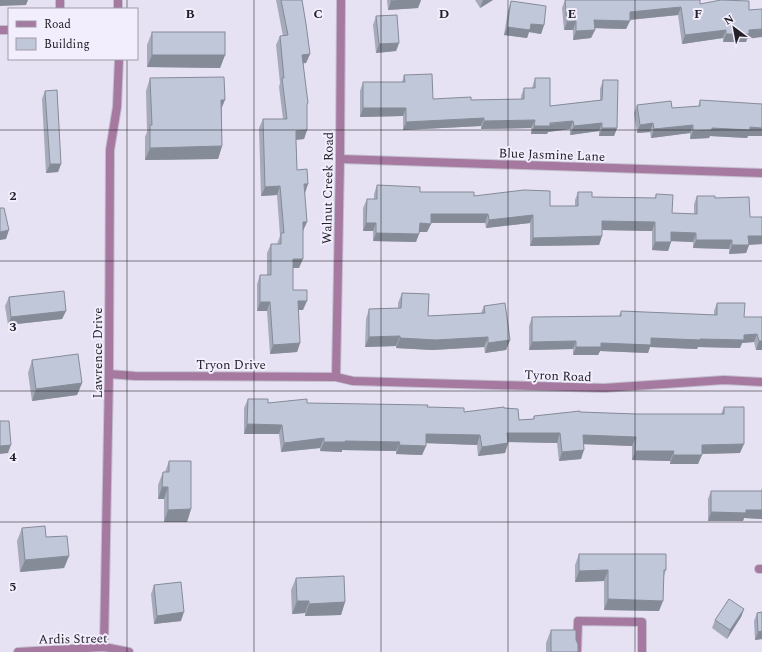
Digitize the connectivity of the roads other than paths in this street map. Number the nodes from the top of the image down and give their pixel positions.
1 (341, 0) edge
2 (119, 60) edge
3 (340, 158) junction
4 (762, 174) edge
5 (109, 374) junction
6 (336, 377) junction
7 (354, 380) joint
8 (762, 382) edge
9 (104, 647) junction
10 (18, 652) edge
11 (129, 652) edge
12 (577, 652) edge
13 (642, 652) edge

1 - 3 street, Walnut Creek Road
2 - 5 street, Lawrence Drive
3 - 4 street, Blue Jasmine Lane
3 - 6 street, Walnut Creek Road
5 - 6 street, Tryon Drive
5 - 9 street, Lawrence Drive
6 - 7 street, Tryon Drive
7 - 8 street, Tyron Road
9 - 10 street, Ardis Street
9 - 11 street, Ardis Street
12 - 13 street

